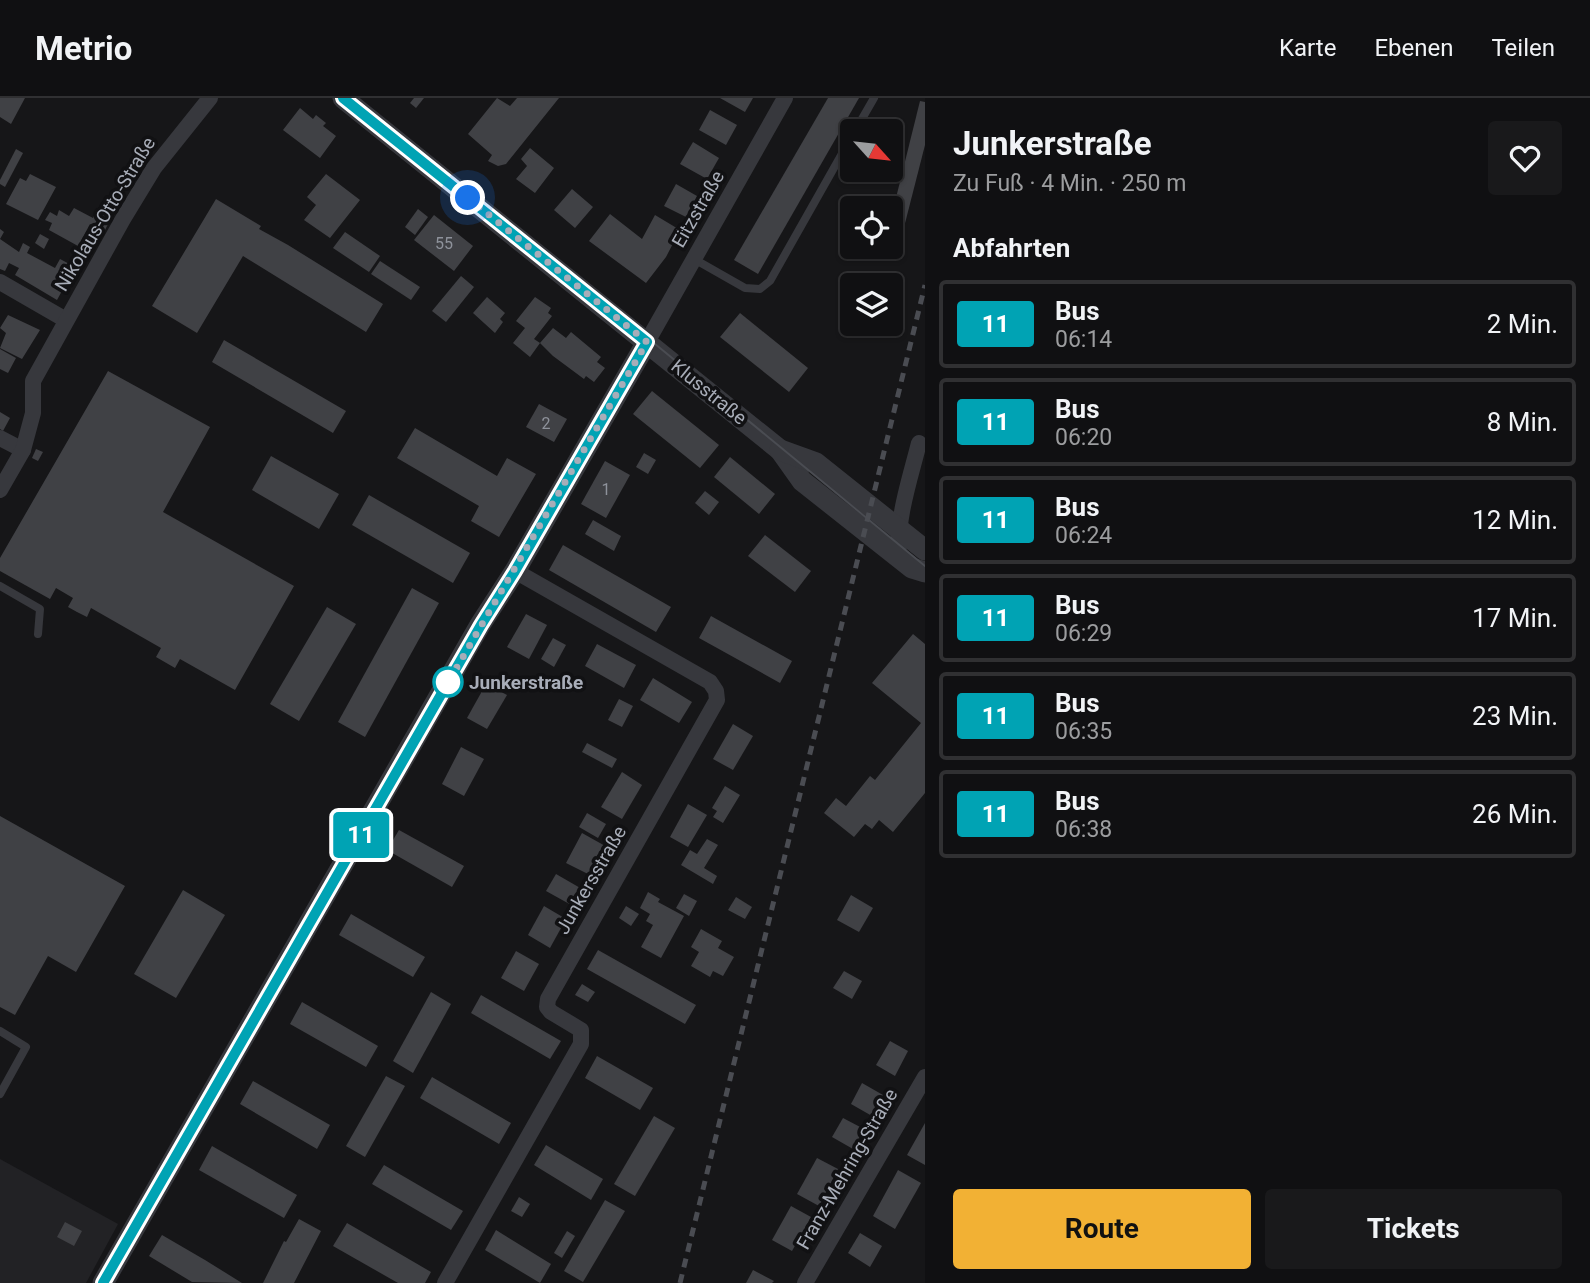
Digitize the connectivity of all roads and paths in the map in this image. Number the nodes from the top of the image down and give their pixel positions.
1 (210, 98) edge
2 (343, 98) edge
3 (785, 98) edge
4 (874, 98) edge
5 (862, 119) edge
6 (840, 157) edge
7 (694, 259) junction
8 (0, 282) edge
9 (66, 320) junction
10 (647, 342) junction
11 (0, 438) edge
12 (919, 443) dead end
13 (23, 450) junction
14 (780, 450) junction
15 (0, 490) edge
16 (900, 529) junction
17 (925, 550) edge
18 (899, 557) junction
19 (515, 571) junction
20 (925, 572) edge
21 (0, 586) edge
22 (38, 634) dead end
23 (0, 1031) edge
24 (925, 1077) edge
25 (0, 1094) edge
26 (103, 1283) edge
27 (445, 1283) edge
28 (805, 1283) edge

1 - 9 street, Nikolaus-Otto-Straße
2 - 10 street, Klusstraße
3 - 7 street, Eitzstraße
4 - 5 lane
6 - 7 lane
7 - 10 street, Eitzstraße
8 - 9 street, Nikolaus-Otto-Straße
9 - 13 street, Nikolaus-Otto-Straße
10 - 14 street, Klusstraße
10 - 19 street
11 - 13 street
12 - 16 street
13 - 15 street, Nikolaus-Otto-Straße
14 - 16 street, Klusstraße
14 - 18 street, Klusstraße
16 - 17 street, Klusstraße
16 - 18 street
18 - 20 street, Klusstraße
19 - 26 street
19 - 27 street, Junkersstraße
21 - 22 lane
23 - 25 lane
24 - 28 street, Franz-Mehring-Straße

